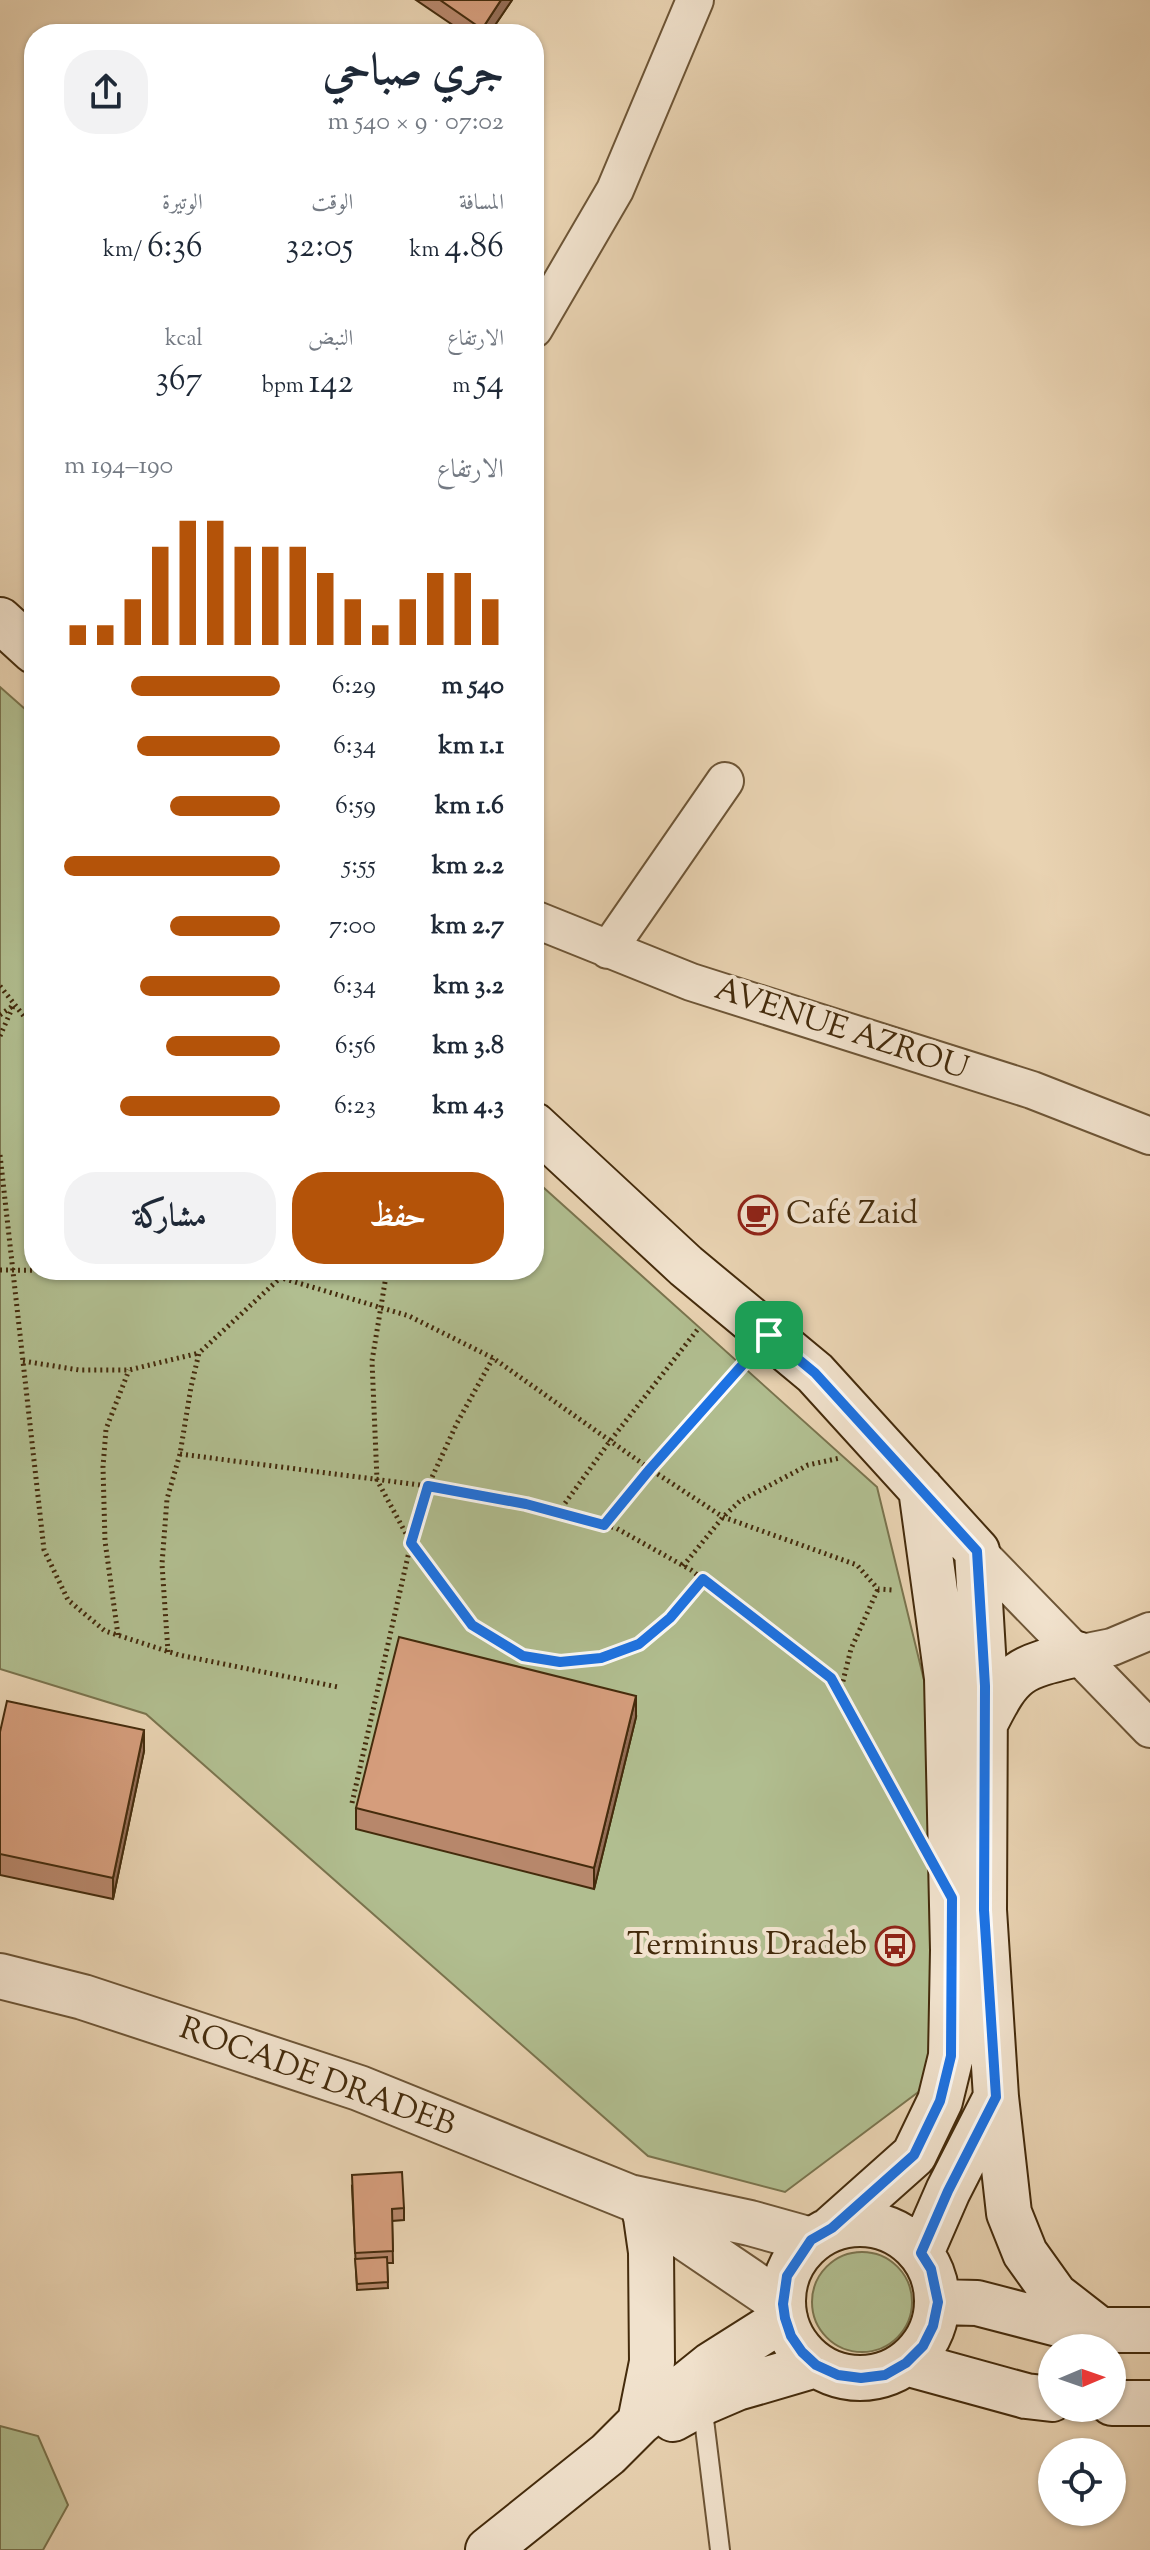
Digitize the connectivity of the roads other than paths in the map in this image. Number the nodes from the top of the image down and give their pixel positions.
1 (695, 0) edge
2 (544, 312) edge
3 (0, 620) edge
4 (24, 642) edge
5 (725, 781) dead end
6 (544, 923) edge
7 (608, 950) junction
8 (544, 1134) edge
9 (1150, 1136) edge
10 (921, 1489) junction
11 (977, 1551) junction
12 (1150, 1631) edge
13 (1077, 1654) junction
14 (985, 1724) junction
15 (1150, 1729) edge
16 (0, 1976) edge
17 (996, 2097) junction
18 (637, 2204) junction
19 (822, 2234) junction
20 (921, 2253) junction
21 (938, 2302) junction
22 (784, 2311) junction
23 (1100, 2330) junction
24 (1150, 2330) edge
25 (906, 2363) junction
26 (816, 2365) junction
27 (1038, 2397) edge
28 (702, 2403) junction
29 (1126, 2403) edge
30 (1150, 2403) edge
31 (640, 2422) junction
32 (608, 2454) junction
33 (488, 2550) edge
34 (720, 2550) edge

1 - 2 street
3 - 4 main road
5 - 7 street
6 - 7 street, AVENUE AZROU
7 - 9 street, AVENUE AZROU
8 - 10 main road
10 - 11 main road
10 - 19 main road
11 - 13 street
11 - 14 main road
12 - 13 street
13 - 14 main road
13 - 15 street
14 - 17 main road
16 - 18 main road, ROCADE DRADEB
17 - 20 main road
17 - 23 main road
18 - 19 main road, ROCADE DRADEB
18 - 22 main road, ROCADE DRADEB
18 - 31 main road
19 - 20 main road
19 - 22 main road
20 - 21 main road
21 - 23 main road
21 - 25 main road
22 - 26 main road
22 - 31 main road
23 - 24 main road
25 - 26 main road
25 - 27 main road
26 - 28 main road
28 - 32 main road
28 - 34 lane
29 - 30 main road
31 - 32 main road
32 - 33 main road

